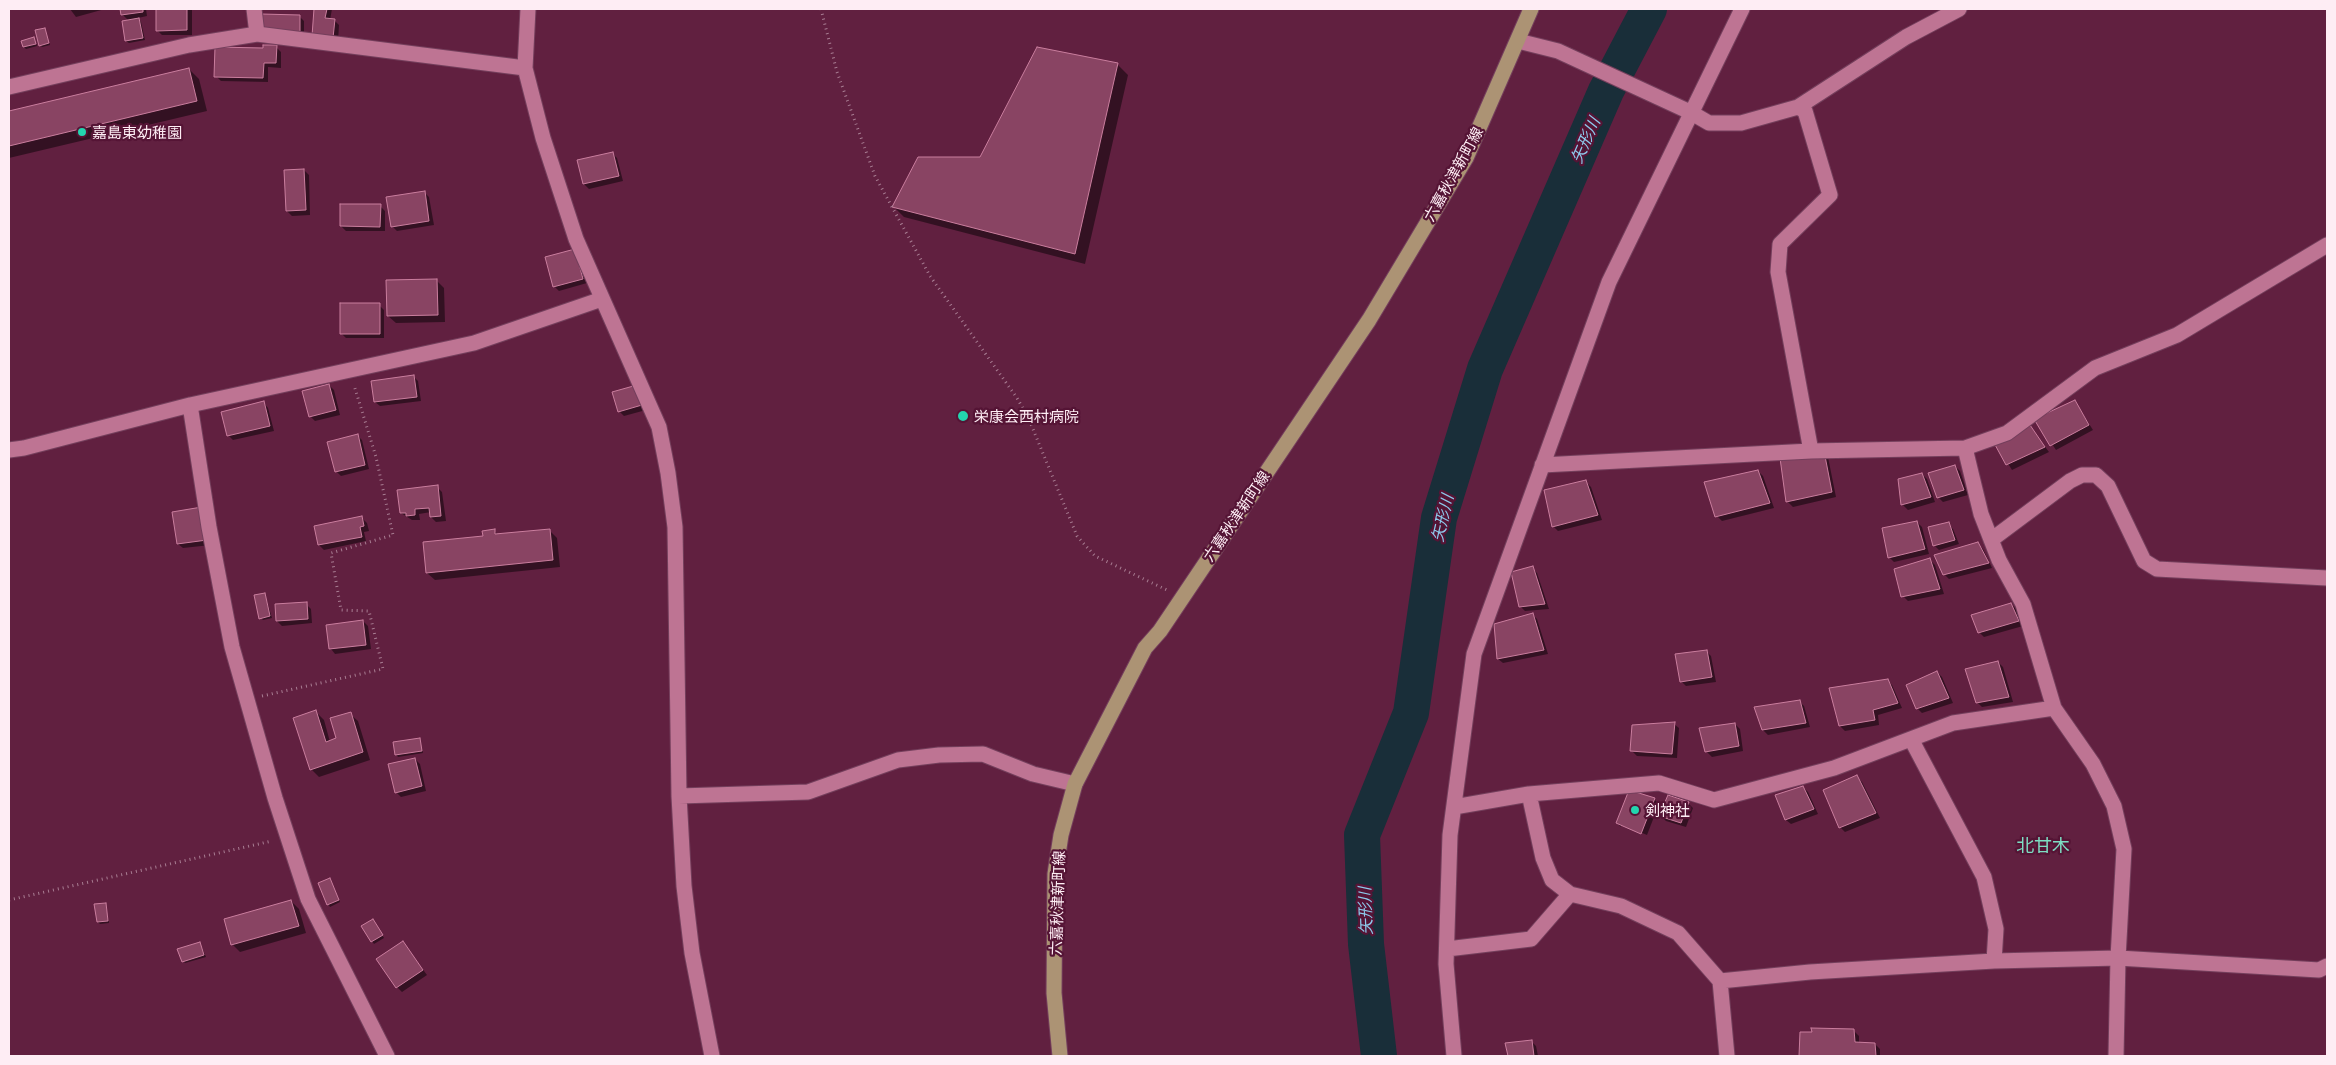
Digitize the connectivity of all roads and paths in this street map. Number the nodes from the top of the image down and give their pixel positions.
1 (254, 9) edge
2 (528, 9) edge
3 (821, 9) edge
4 (1531, 9) edge
5 (1742, 9) edge
6 (1959, 9) edge
7 (257, 34) junction
8 (1518, 41) junction
9 (524, 68) junction
10 (9, 87) edge
11 (1798, 107) junction
12 (1690, 112) junction
13 (2327, 245) edge
14 (602, 299) junction
15 (349, 370) junction
16 (190, 405) junction
17 (1966, 448) junction
18 (9, 450) edge
19 (1811, 451) junction
20 (1542, 465) junction
21 (1991, 540) junction
22 (2327, 578) edge
23 (1182, 597) junction
24 (247, 700) junction
25 (2054, 708) junction
26 (1911, 739) junction
27 (1075, 784) junction
28 (1529, 794) junction
29 (679, 796) junction
30 (1454, 807) junction
31 (287, 838) junction
32 (1570, 894) junction
33 (9, 900) edge
34 (1447, 949) junction
35 (2118, 958) junction
36 (1994, 960) junction
37 (2327, 966) edge
38 (1720, 981) junction
39 (387, 1056) edge
40 (712, 1056) edge
41 (1060, 1056) edge
42 (1454, 1056) edge
43 (1727, 1056) edge
44 (2116, 1056) edge

1 - 7 street
2 - 9 street
3 - 23 path
4 - 8 main road, 六嘉秋津新町線
5 - 12 street
6 - 11 street
7 - 9 street
7 - 10 street
8 - 12 street
8 - 23 main road, 六嘉秋津新町線
9 - 14 street
11 - 12 street
11 - 19 street
12 - 20 street
13 - 17 street
14 - 15 street
14 - 29 street
15 - 16 street
15 - 24 path
16 - 18 street
16 - 24 street
17 - 19 street
17 - 21 street
19 - 20 street
20 - 30 street
21 - 22 street
21 - 25 street
23 - 27 main road, 六嘉秋津新町線
24 - 31 street
25 - 26 street
25 - 35 street
26 - 28 street
26 - 36 street
27 - 29 street
27 - 41 main road, 六嘉秋津新町線
28 - 30 street
28 - 32 street
29 - 40 street
30 - 34 street
31 - 33 path
31 - 39 street
32 - 34 street
32 - 38 street
34 - 42 street
35 - 36 street
35 - 37 street
35 - 44 street
36 - 38 street
38 - 43 street

